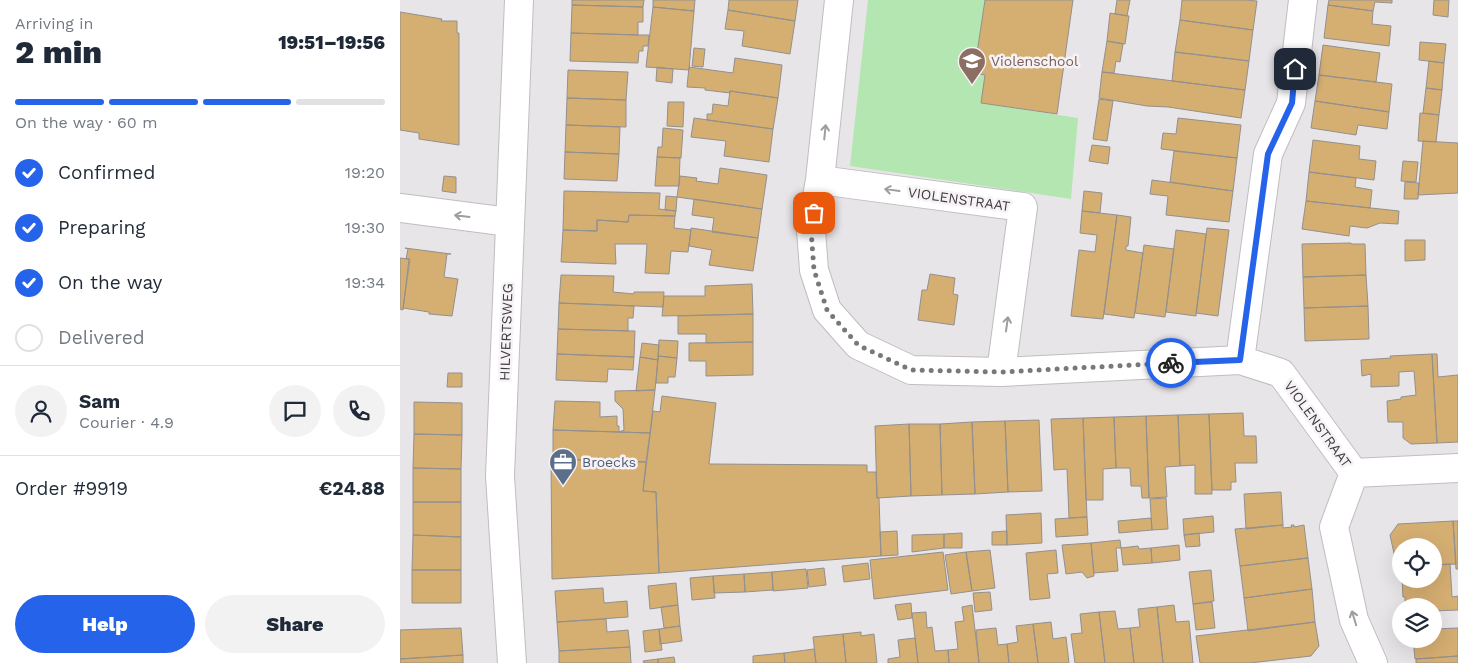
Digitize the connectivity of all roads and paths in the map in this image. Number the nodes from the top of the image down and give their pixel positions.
1 (519, 0) edge
2 (839, 0) edge
3 (1303, 0) edge
4 (820, 180) junction
5 (400, 208) edge
6 (510, 222) junction
7 (1240, 360) junction
8 (1001, 372) junction
9 (1458, 468) edge
10 (1354, 473) junction
11 (512, 663) edge
12 (1373, 663) edge

1 - 6 street, HILVERTSWEG
4 -> 2 street, VIOLENSTRAAT
3 - 7 street
4 - 8 street, VIOLENSTRAAT
8 -> 4 street, VIOLENSTRAAT
6 -> 5 street
6 - 11 street, HILVERTSWEG
7 - 8 street, VIOLENSTRAAT
7 - 10 street, VIOLENSTRAAT
9 - 10 street, VIOLENSTRAAT
12 -> 10 street

